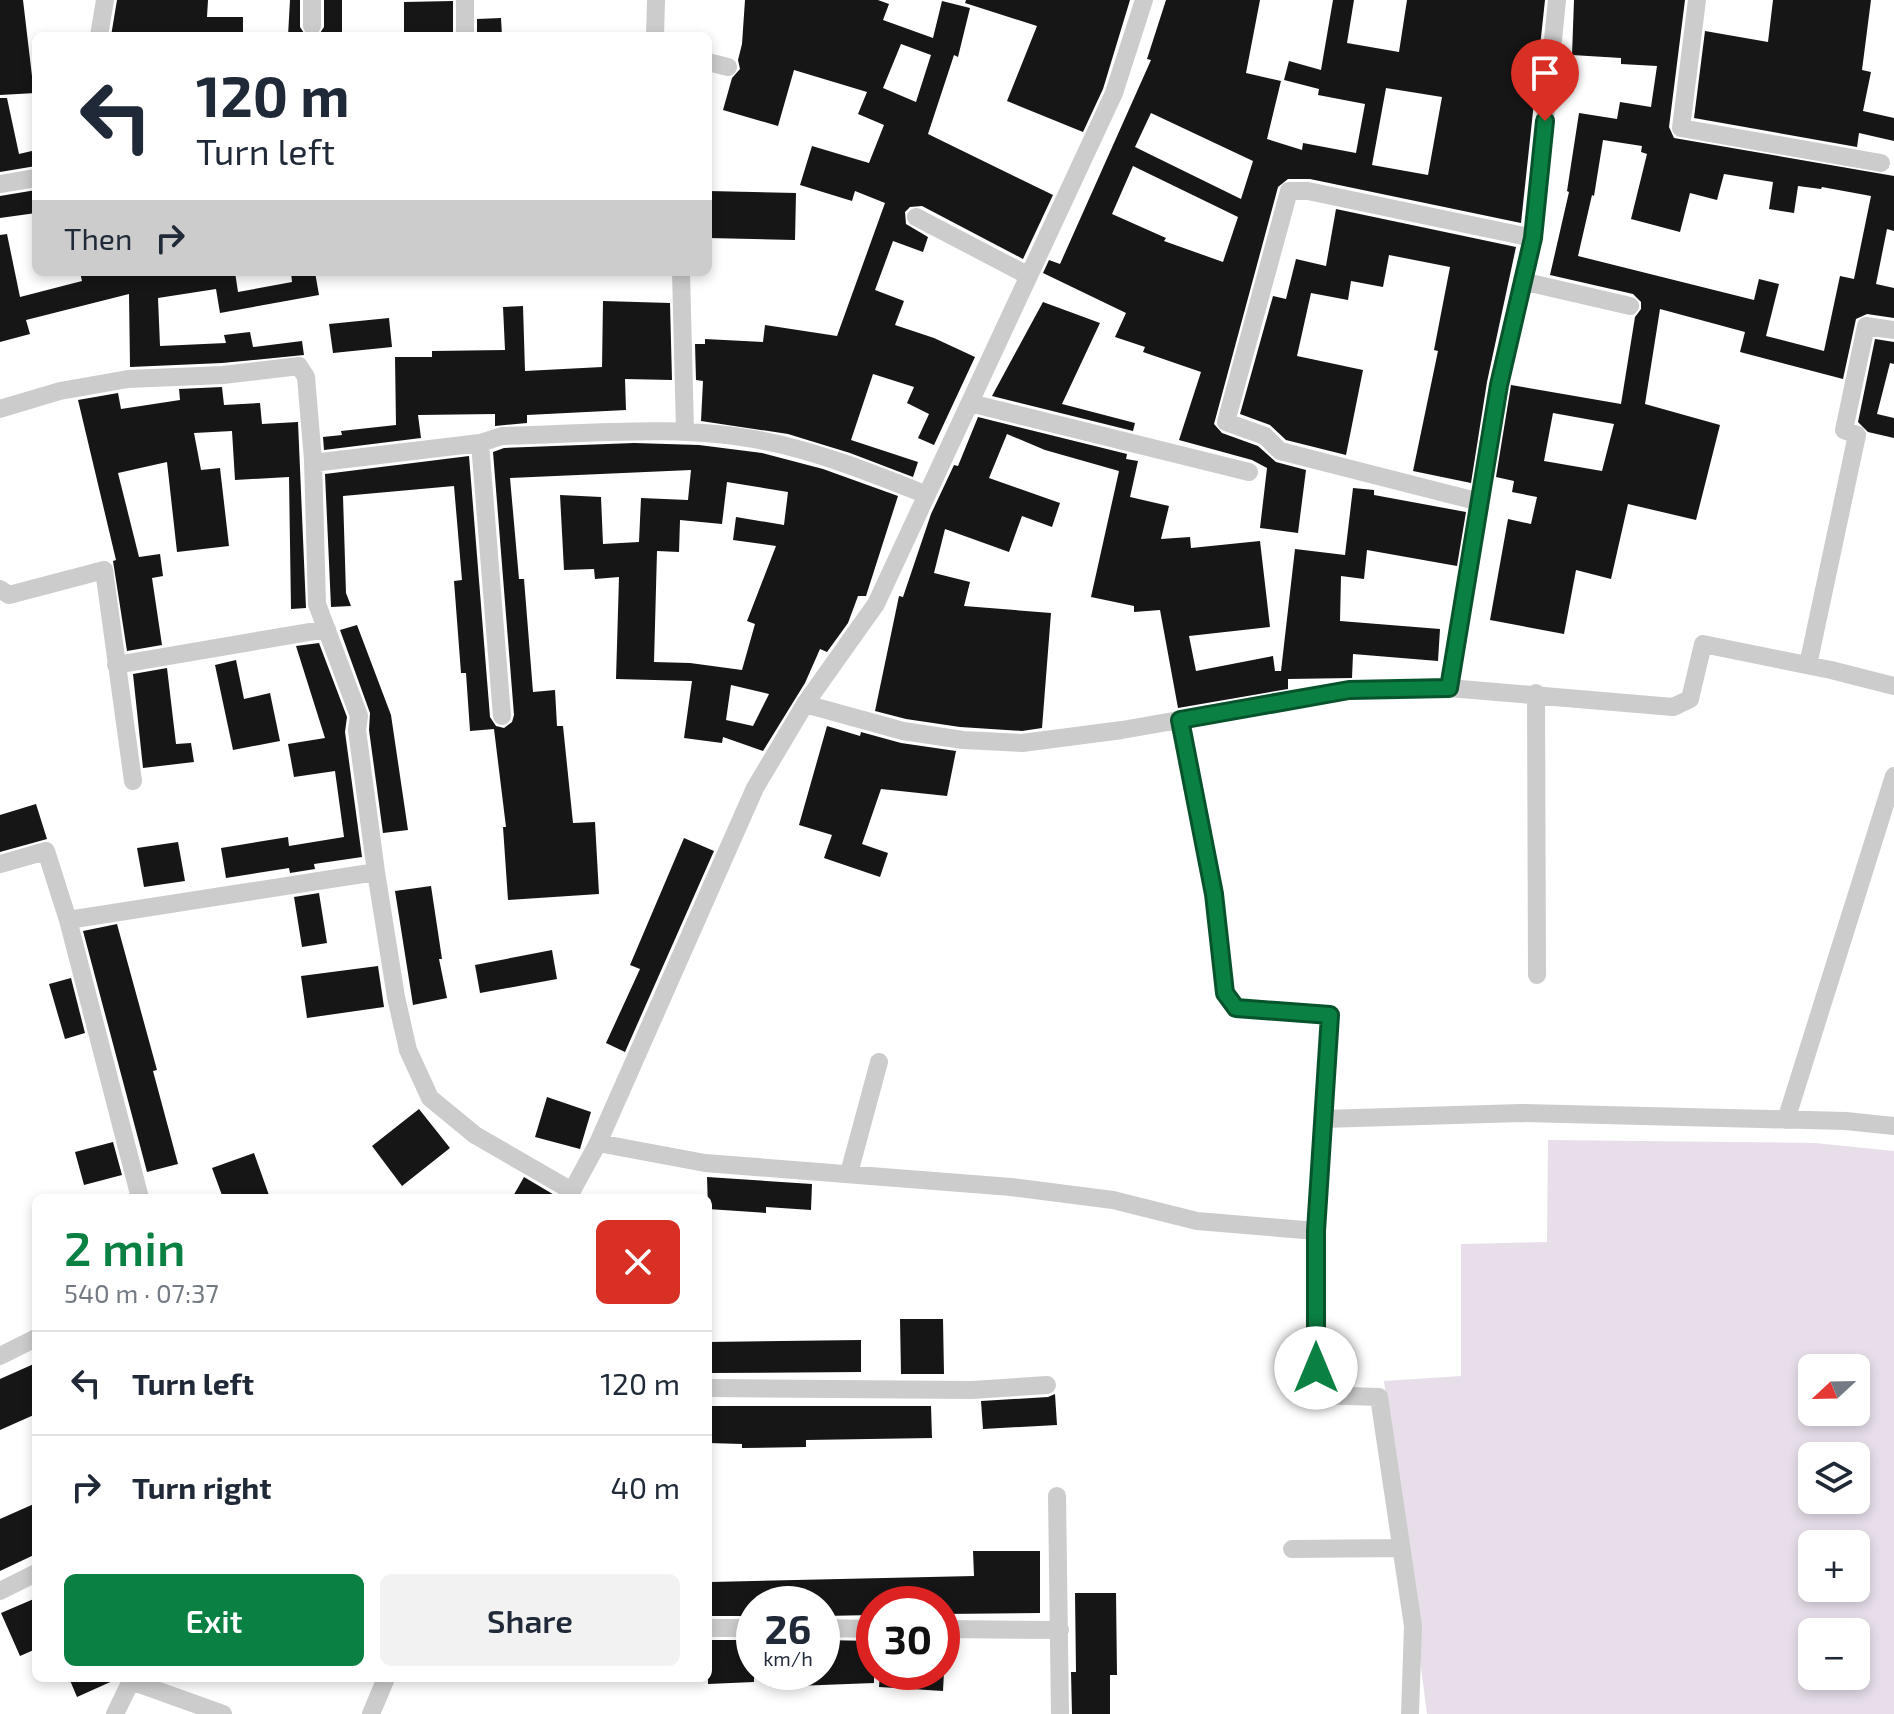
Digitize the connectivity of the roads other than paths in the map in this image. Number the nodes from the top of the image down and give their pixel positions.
1 (105, 0) edge
2 (312, 0) edge
3 (465, 0) edge
4 (656, 0) edge
5 (1144, 0) edge
6 (1557, 0) edge
7 (1697, 0) edge
8 (312, 26) dead end
9 (100, 32) edge
10 (465, 32) edge
11 (655, 32) edge
12 (712, 63) edge
13 (728, 67) dead end
14 (1881, 163) dead end
15 (32, 179) edge
16 (0, 184) edge
17 (916, 217) dead end
18 (1533, 238) junction
19 (681, 276) edge
20 (1029, 276) junction
21 (1522, 281) junction
22 (1630, 306) dead end
23 (1894, 330) edge
24 (970, 403) junction
25 (0, 409) edge
26 (685, 431) junction
27 (480, 443) junction
28 (313, 463) junction
29 (1249, 472) dead end
30 (927, 495) junction
31 (1480, 502) junction
32 (0, 589) edge
33 (327, 629) junction
34 (116, 665) junction
35 (1808, 665) junction
36 (1894, 686) edge
37 (1449, 688) junction
38 (1536, 693) junction
39 (805, 704) junction
40 (502, 716) dead end
41 (1180, 720) junction
42 (1894, 776) edge
43 (133, 781) dead end
44 (0, 864) edge
45 (376, 872) junction
46 (68, 920) junction
47 (1537, 975) dead end
48 (879, 1062) dead end
49 (1323, 1119) junction
50 (1786, 1120) junction
51 (1894, 1126) edge
52 (598, 1143) junction
53 (849, 1173) junction
54 (139, 1194) edge
55 (568, 1194) edge
56 (571, 1194) edge
57 (1316, 1231) junction
58 (32, 1340) edge
59 (0, 1356) edge
60 (1047, 1385) dead end
61 (712, 1388) edge
62 (1057, 1496) dead end
63 (1401, 1548) junction
64 (1292, 1549) dead end
65 (32, 1575) edge
66 (0, 1591) edge
67 (712, 1628) edge
68 (736, 1628) edge
69 (960, 1629) edge
70 (1060, 1630) junction
71 (129, 1682) edge
72 (138, 1682) edge
73 (384, 1682) edge
74 (115, 1714) edge
75 (223, 1714) edge
76 (371, 1714) edge
77 (1060, 1714) edge
78 (1410, 1714) edge

1 - 9 street
2 - 8 street
3 - 10 street
4 - 11 street
5 - 20 street
6 - 18 street
7 - 14 street
12 - 13 street
15 - 16 street
17 - 20 street
18 - 21 street
18 - 31 street
19 - 26 street
20 - 24 street
21 - 22 street
21 - 31 street
23 - 35 street
24 - 29 street
24 - 30 street
25 - 28 street
26 - 27 street
26 - 30 street
27 - 28 street
27 - 40 street
28 - 33 street
30 - 39 street
31 - 37 street
32 - 34 street
33 - 34 street
33 - 45 street
34 - 43 street
35 - 36 street
35 - 38 street
37 - 38 street
37 - 41 street
38 - 47 street
39 - 41 street
39 - 52 street
41 - 49 street
42 - 50 street
44 - 46 street
45 - 46 street
45 - 55 street
46 - 54 street
48 - 53 street
49 - 50 street
49 - 57 street
50 - 51 street
52 - 53 street
52 - 56 street
53 - 57 street
57 - 63 street
58 - 59 street
60 - 61 street
62 - 70 street
63 - 64 street
63 - 78 street
65 - 66 street
67 - 68 street
69 - 70 street
70 - 77 street
71 - 74 street
72 - 75 street
73 - 76 street

